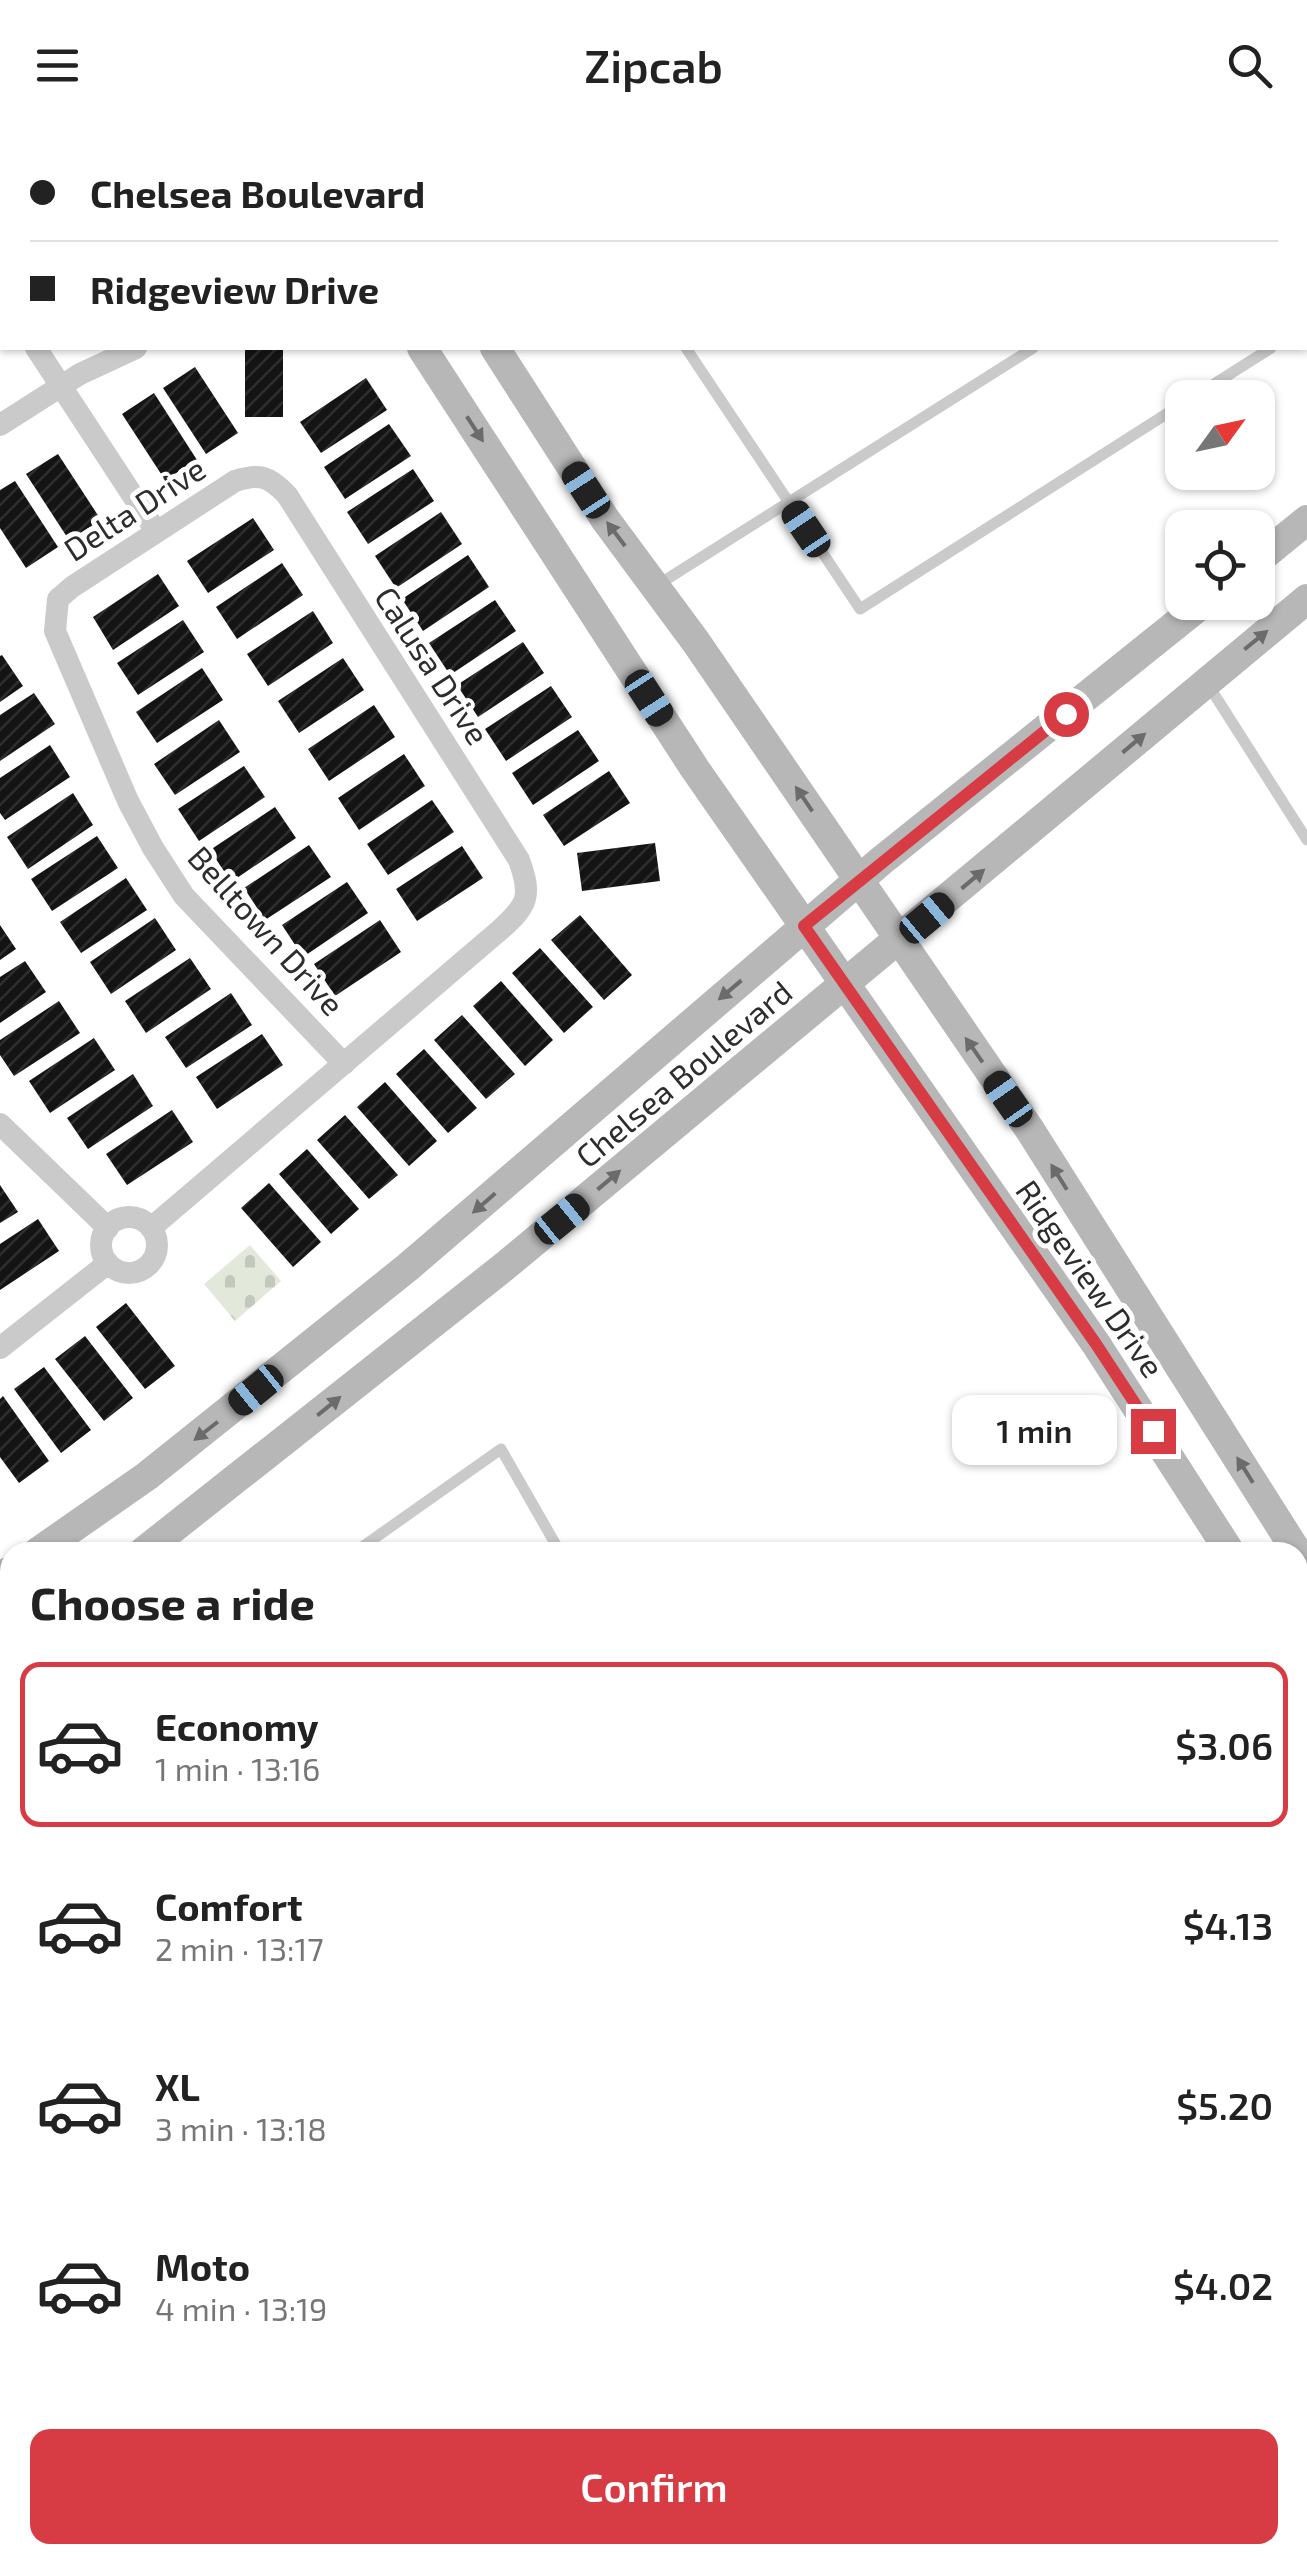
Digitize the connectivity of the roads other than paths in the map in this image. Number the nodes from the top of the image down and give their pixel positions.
1 (38, 350) edge
2 (105, 350) edge
3 (132, 350) edge
4 (423, 350) edge
5 (496, 350) edge
6 (687, 350) edge
7 (1030, 350) edge
8 (1267, 350) edge
9 (70, 380) junction
10 (1220, 380) edge
11 (1165, 415) edge
12 (0, 424) edge
13 (265, 476) joint
14 (788, 502) junction
15 (1307, 520) edge
16 (156, 532) junction
17 (1275, 546) edge
18 (655, 586) junction
19 (1307, 599) edge
20 (54, 615) joint
21 (1182, 620) edge
22 (1206, 682) junction
23 (1307, 840) edge
24 (858, 880) junction
25 (804, 926) junction
26 (898, 942) junction
27 (845, 986) junction
28 (344, 1064) junction
29 (0, 1124) edge
30 (108, 1228) junction
31 (151, 1228) junction
32 (108, 1264) junction
33 (0, 1348) edge
34 (52, 1542) edge
35 (155, 1542) edge
36 (369, 1542) edge
37 (554, 1542) edge
38 (1224, 1542) edge
39 (1291, 1542) edge

1 - 9 street
2 - 9 street
3 - 9 street
4 -> 25 main road, Ridgeview Drive
18 -> 5 main road, Ridgeview Drive
6 - 14 lane
7 - 14 lane
8 - 10 lane
9 - 12 street
9 - 16 street
11 - 14 lane
13 - 16 street, Delta Drive
13 - 28 street, Calusa Drive
14 - 18 lane
15 - 17 main road
16 - 20 street, Delta Drive
24 -> 18 main road, Ridgeview Drive
22 -> 19 main road, Chelsea Boulevard
20 - 28 street, Belltown Drive
21 - 24 main road, Chelsea Boulevard
22 - 23 lane
26 -> 22 main road, Chelsea Boulevard
24 - 25 main road, Chelsea Boulevard
24 - 26 main road, Ridgeview Drive
25 - 27 main road, Ridgeview Drive
25 -> 34 main road, Chelsea Boulevard
26 - 27 main road, Chelsea Boulevard
39 -> 26 main road, Ridgeview Drive
35 -> 27 main road, Chelsea Boulevard
27 - 38 main road, Ridgeview Drive
28 - 31 street
29 - 30 street
30 - 31 street
30 - 32 street
31 - 32 street
32 - 33 street
36 - 37 lane

